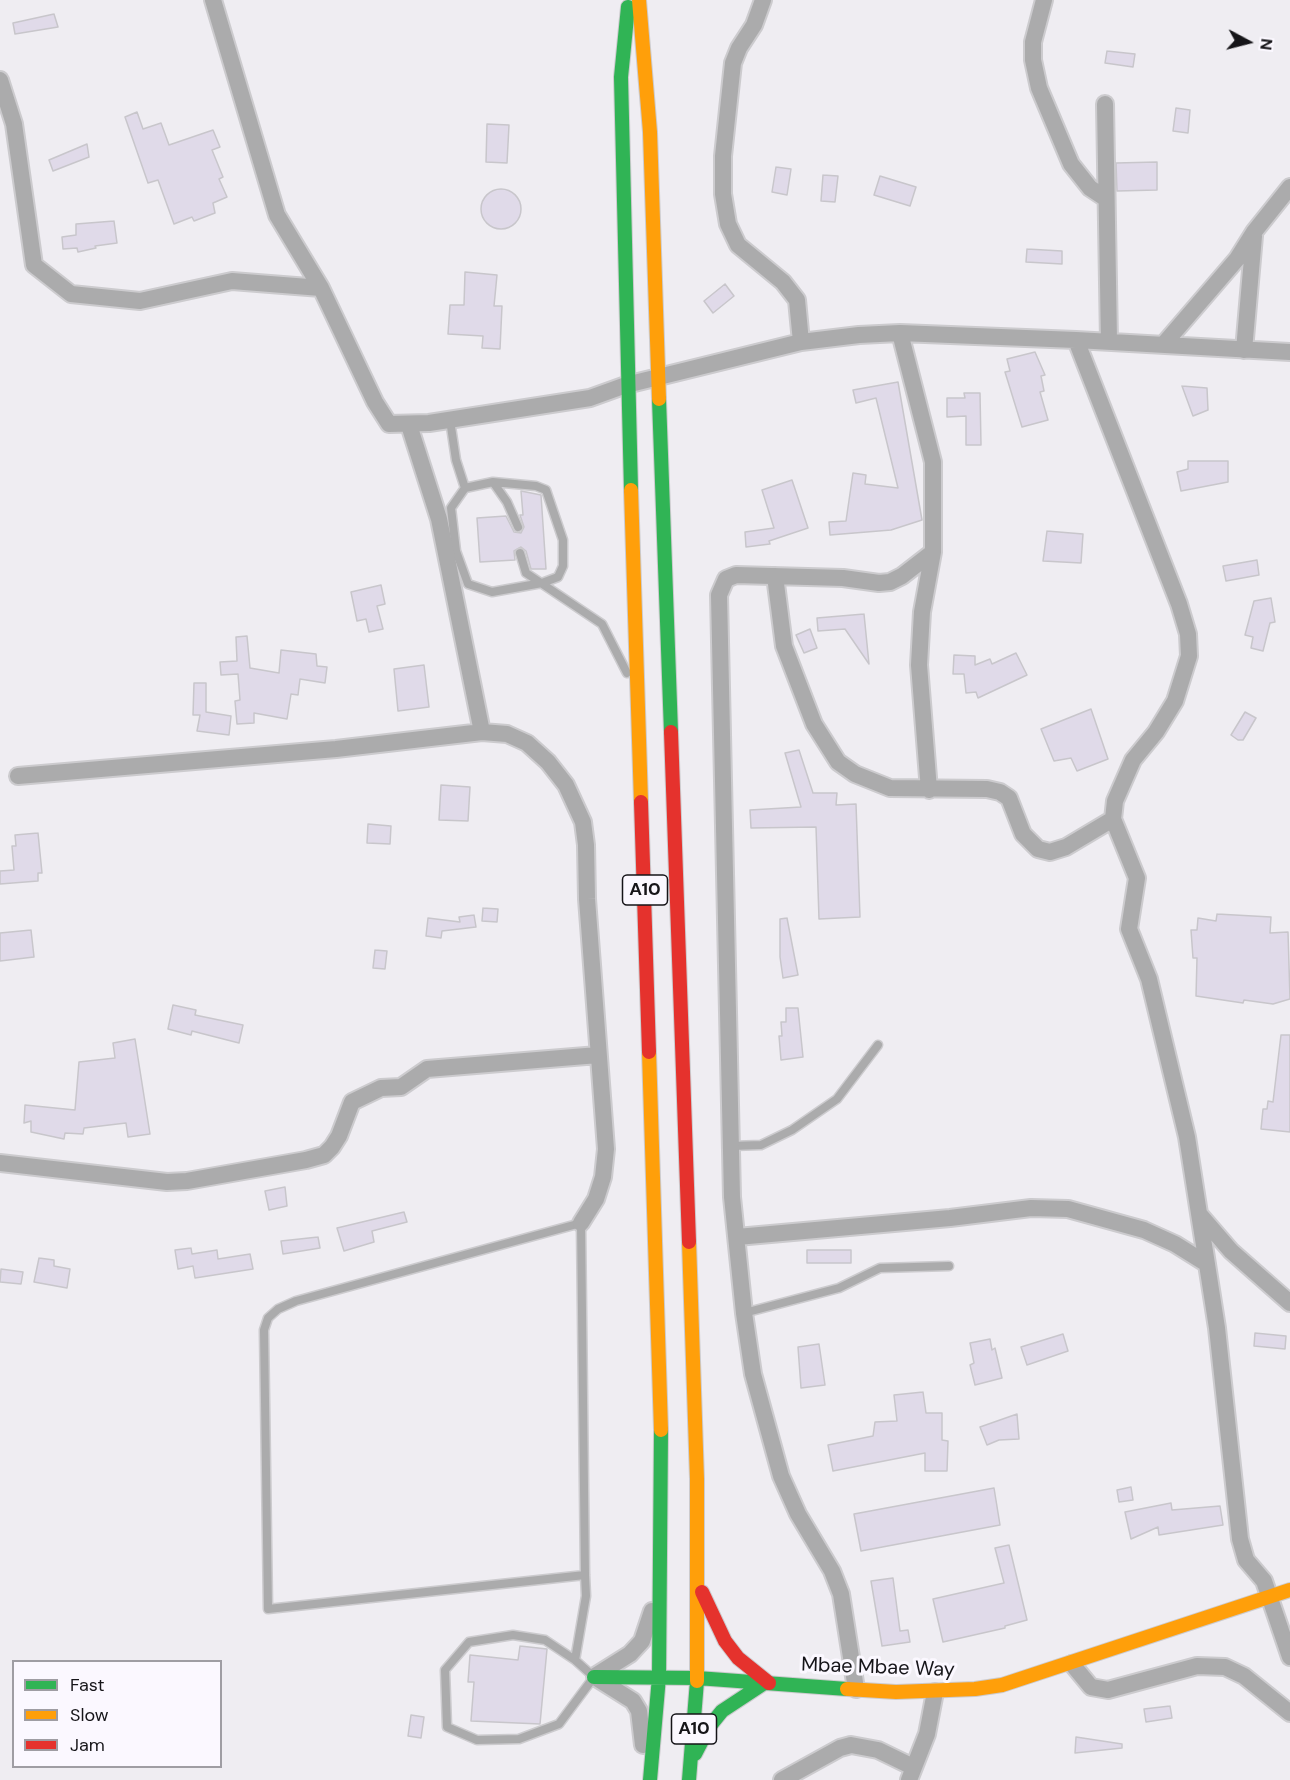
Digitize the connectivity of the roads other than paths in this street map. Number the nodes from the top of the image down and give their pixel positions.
1 (213, 0) edge
2 (628, 0) edge
3 (639, 0) edge
4 (763, 0) edge
5 (1044, 0) edge
6 (0, 80) edge
7 (1105, 104) dead end
8 (1290, 187) edge
9 (1106, 198) junction
10 (1254, 232) junction
11 (321, 288) junction
12 (900, 333) junction
13 (1076, 340) junction
14 (801, 342) junction
15 (1109, 342) junction
16 (1163, 345) junction
17 (1244, 350) junction
18 (1290, 352) edge
19 (658, 378) junction
20 (626, 385) junction
21 (450, 420) junction
22 (409, 425) junction
23 (493, 482) junction
24 (465, 488) junction
25 (518, 527) dead end
26 (520, 552) dead end
27 (933, 552) junction
28 (775, 576) junction
29 (542, 583) junction
30 (639, 704) junction
31 (482, 732) junction
32 (18, 776) dead end
33 (929, 790) junction
34 (1113, 819) junction
35 (878, 1045) dead end
36 (598, 1055) junction
37 (731, 1146) junction
38 (0, 1163) edge
39 (1199, 1215) junction
40 (581, 1223) junction
41 (737, 1236) junction
42 (1207, 1264) junction
43 (949, 1266) dead end
44 (1290, 1303) edge
45 (744, 1312) junction
46 (662, 1495) junction
47 (585, 1575) junction
48 (699, 1586) junction
49 (1290, 1590) edge
50 (1270, 1597) junction
51 (1290, 1658) edge
52 (575, 1660) junction
53 (1072, 1664) junction
54 (594, 1677) junction
55 (659, 1677) junction
56 (697, 1678) junction
57 (766, 1684) junction
58 (856, 1689) junction
59 (935, 1692) junction
60 (1290, 1713) edge
61 (691, 1762) junction
62 (911, 1774) edge
63 (645, 1780) edge
64 (650, 1780) edge
65 (689, 1780) edge
66 (782, 1780) edge

1 - 11 street
2 - 20 main road, A10
3 - 19 main road, A10
4 - 14 street
5 - 9 street
6 - 11 street
7 - 9 street
8 - 10 street
9 - 15 street
10 - 16 street
10 - 17 street
11 - 22 street
12 - 13 street
12 - 14 street
12 - 27 street
13 - 15 street
13 - 34 street
14 - 19 street
15 - 16 street
16 - 17 street
17 - 18 street
19 - 20 street
19 - 48 main road, A10
20 - 21 street
20 - 30 main road, A10
21 - 22 street
21 - 24 lane
22 - 31 street
23 - 24 lane
23 - 25 lane
23 - 29 lane
24 - 29 lane
26 - 29 lane
27 - 28 street
27 - 33 street
28 - 33 street
28 - 37 street
29 - 30 lane
30 - 46 main road, A10
31 - 32 street
31 - 36 street
33 - 34 street
34 - 39 street
35 - 37 lane
36 - 38 street
36 - 40 street
37 - 41 street
39 - 42 street
39 - 44 street
40 - 47 lane
40 - 47 lane
41 - 42 street
41 - 45 street
42 - 50 street
43 - 45 lane
45 - 58 street
46 - 54 street
46 - 55 main road, A10
47 - 52 lane
48 - 56 main road, A10
48 - 57 main road
49 - 50 main road, Mbae Mbae Way
50 - 51 street
50 - 53 main road, Mbae Mbae Way
52 - 54 lane
52 - 54 lane
53 - 59 main road, Mbae Mbae Way
53 - 60 street
54 - 55 main road, Mbae Mbae Way
54 - 63 street
55 - 56 main road, Mbae Mbae Way
55 - 64 main road, A10
56 - 57 main road, Mbae Mbae Way
56 - 61 main road, A10
57 - 58 main road, Mbae Mbae Way
57 - 61 main road
58 - 59 main road, Mbae Mbae Way
59 - 62 street
61 - 65 main road, A10
62 - 66 street

